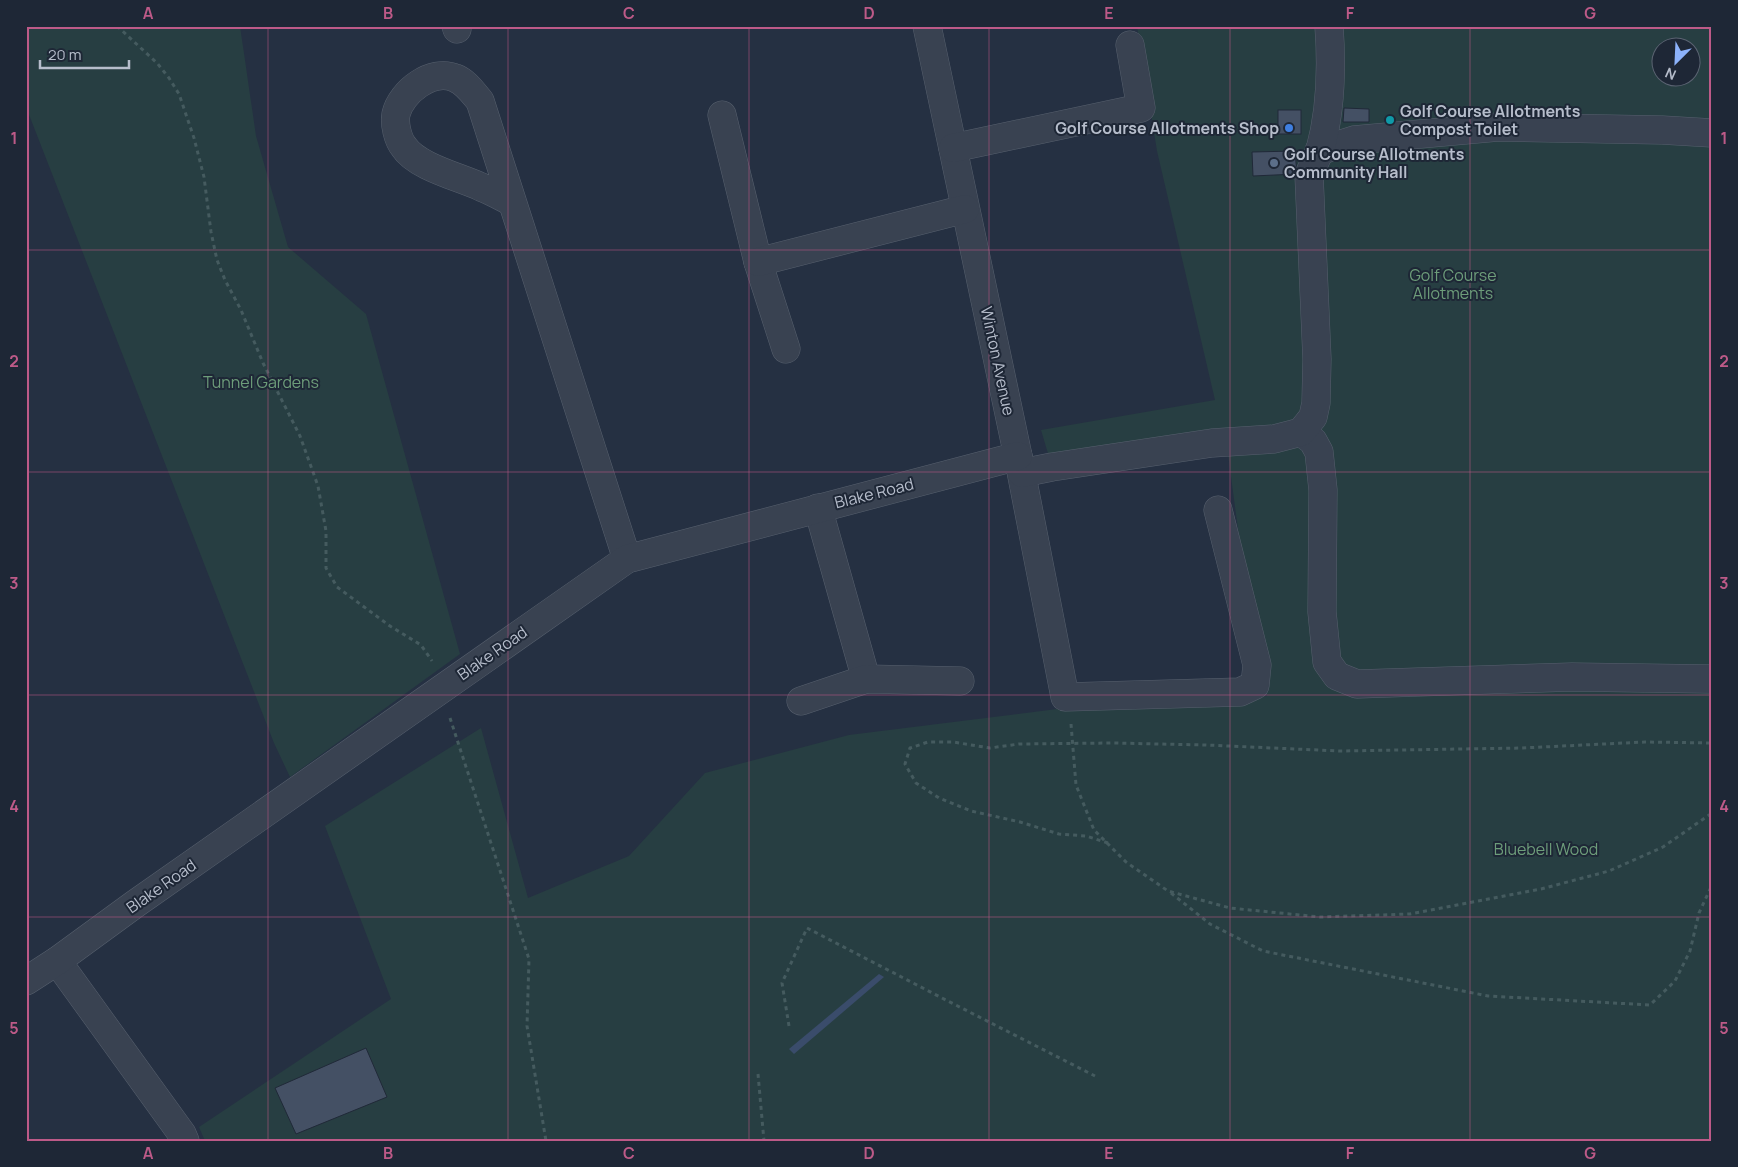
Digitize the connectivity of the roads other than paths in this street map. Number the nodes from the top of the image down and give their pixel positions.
1 (927, 26) edge
2 (1329, 26) edge
3 (1130, 45) dead end
4 (722, 115) dead end
5 (1712, 133) edge
6 (952, 148) junction
7 (1319, 151) junction
8 (512, 202) junction
9 (965, 210) junction
10 (758, 262) junction
11 (786, 349) dead end
12 (1316, 403) junction
13 (1301, 432) junction
14 (1319, 452) junction
15 (1020, 465) junction
16 (818, 508) junction
17 (1218, 510) dead end
18 (627, 559) junction
19 (1712, 679) edge
20 (866, 680) junction
21 (960, 681) dead end
22 (801, 701) dead end
23 (57, 961) junction
24 (26, 980) edge
25 (185, 1141) edge

1 - 6 street, Winton Avenue
2 - 7 street
3 - 6 street
4 - 10 street
5 - 7 street
6 - 9 street, Winton Avenue
7 - 12 street
8 - 8 street
8 - 18 street
9 - 10 street
9 - 15 street, Winton Avenue
10 - 11 street
12 - 13 street
12 - 14 street
13 - 14 street
13 - 15 street, Blake Road
14 - 19 street
15 - 16 street, Blake Road
15 - 17 street, Winton Avenue
16 - 18 street, Blake Road
16 - 20 street
18 - 23 street, Blake Road
20 - 21 street
20 - 22 street
23 - 24 street, Blake Road
23 - 25 street

